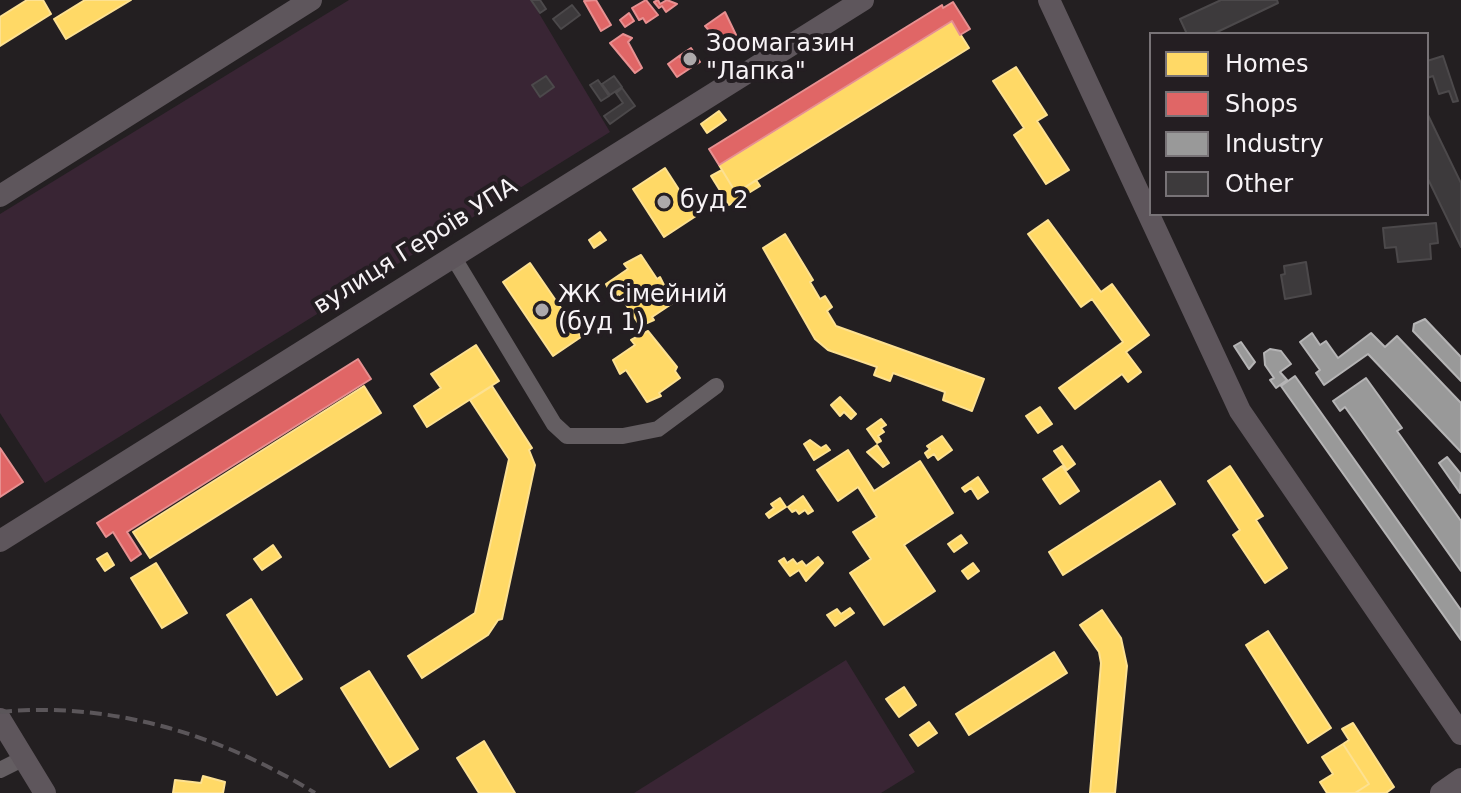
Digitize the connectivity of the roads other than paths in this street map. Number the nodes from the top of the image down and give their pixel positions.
1 (311, 0) edge
2 (863, 0) edge
3 (1049, 0) edge
4 (0, 196) edge
5 (1149, 215) edge
6 (1149, 216) edge
7 (452, 255) junction
8 (716, 386) dead end
9 (0, 541) edge
10 (0, 719) edge
11 (1461, 734) edge
12 (24, 758) junction
13 (0, 770) edge
14 (1461, 779) edge
15 (45, 793) edge
16 (1441, 793) edge

1 - 4 street
2 - 7 street, вулиця Героїв УПА
3 - 5 street
6 - 11 street
7 - 8 street
7 - 9 street, вулиця Героїв УПА
10 - 12 street
12 - 13 street
12 - 15 street
14 - 16 street

